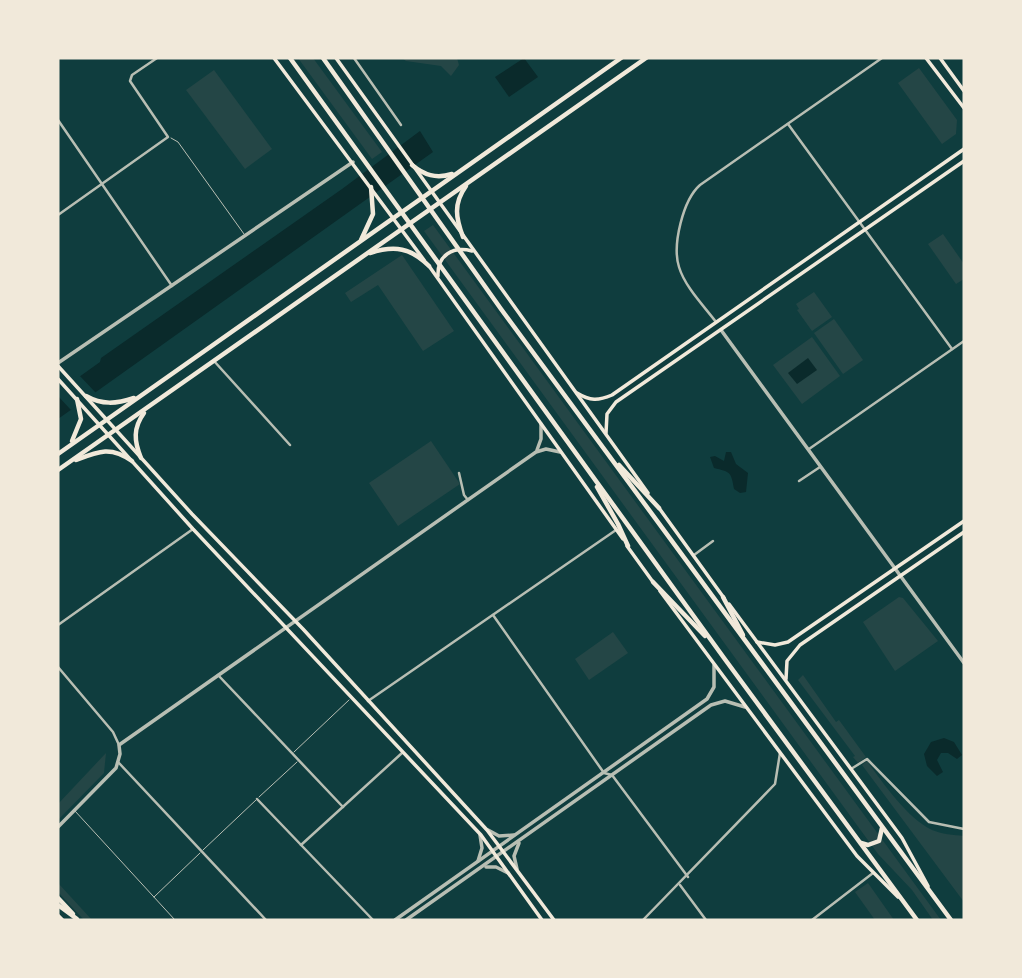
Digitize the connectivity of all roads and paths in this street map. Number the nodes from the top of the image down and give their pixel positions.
1 (157, 58) edge
2 (274, 58) edge
3 (290, 58) edge
4 (323, 58) edge
5 (337, 58) edge
6 (354, 58) edge
7 (621, 58) edge
8 (646, 58) edge
9 (882, 58) edge
10 (926, 58) edge
11 (940, 58) edge
12 (964, 91) edge
13 (964, 108) edge
14 (58, 120) edge
15 (788, 124) junction
16 (401, 125) dead end
17 (168, 137) junction
18 (964, 149) edge
19 (964, 161) edge
20 (353, 162) junction
21 (412, 165) junction
22 (465, 168) junction
23 (474, 178) junction
24 (102, 184) junction
25 (371, 187) junction
26 (431, 192) junction
27 (439, 203) junction
28 (58, 215) edge
29 (394, 218) junction
30 (859, 222) junction
31 (402, 229) junction
32 (865, 230) junction
33 (245, 236) junction
34 (463, 237) junction
35 (361, 241) junction
36 (474, 252) junction
37 (366, 254) junction
38 (429, 267) junction
39 (439, 280) junction
40 (172, 286) junction
41 (716, 322) junction
42 (721, 330) junction
43 (964, 341) edge
44 (682, 346) junction
45 (951, 349) junction
46 (687, 353) junction
47 (214, 361) junction
48 (59, 366) edge
49 (58, 379) edge
50 (574, 392) junction
51 (144, 393) junction
52 (86, 396) joint
53 (77, 399) joint
54 (96, 404) junction
55 (152, 404) junction
56 (84, 411) junction
57 (107, 419) junction
58 (541, 423) junction
59 (100, 424) junction
60 (116, 430) junction
61 (109, 435) junction
62 (608, 439) junction
63 (290, 445) dead end
64 (68, 447) junction
65 (604, 450) junction
66 (808, 450) junction
67 (536, 452) junction
68 (562, 453) junction
69 (58, 454) edge
70 (141, 458) junction
71 (132, 461) junction
72 (69, 463) junction
73 (584, 465) junction
74 (820, 467) junction
75 (58, 470) edge
76 (459, 473) dead end
77 (799, 481) dead end
78 (468, 500) junction
79 (659, 508) junction
80 (964, 521) edge
81 (193, 529) junction
82 (616, 530) junction
83 (964, 532) edge
84 (713, 541) dead end
85 (628, 546) junction
86 (694, 555) junction
87 (896, 568) junction
88 (901, 576) junction
89 (653, 582) junction
90 (723, 597) junction
91 (493, 615) junction
92 (296, 621) junction
93 (58, 625) edge
94 (287, 627) junction
95 (756, 642) junction
96 (750, 648) junction
97 (724, 658) junction
98 (964, 663) edge
99 (714, 665) junction
100 (58, 667) edge
101 (218, 675) junction
102 (786, 681) junction
103 (352, 697) junction
104 (368, 701) junction
105 (746, 707) junction
106 (120, 745) junction
107 (403, 752) junction
108 (780, 753) junction
109 (292, 754) junction
110 (298, 760) junction
111 (118, 762) junction
112 (851, 769) junction
113 (604, 773) junction
114 (612, 775) junction
115 (257, 799) junction
116 (343, 807) junction
117 (74, 810) junction
118 (482, 824) junction
119 (58, 827) edge
120 (882, 828) junction
121 (964, 829) edge
122 (476, 831) junction
123 (522, 831) junction
124 (525, 836) junction
125 (860, 843) junction
126 (301, 845) junction
127 (500, 846) junction
128 (202, 851) junction
129 (493, 851) junction
130 (504, 851) junction
131 (496, 857) junction
132 (476, 863) junction
133 (518, 870) junction
134 (475, 872) junction
135 (873, 873) junction
136 (511, 877) junction
137 (688, 877) junction
138 (680, 885) junction
139 (932, 894) junction
140 (154, 897) junction
141 (58, 898) edge
142 (904, 903) junction
143 (58, 905) edge
144 (58, 915) edge
145 (78, 919) edge
146 (951, 919) edge
147 (62, 920) edge
148 (176, 920) edge
149 (267, 920) edge
150 (373, 920) edge
151 (395, 920) edge
152 (406, 920) edge
153 (542, 920) edge
154 (554, 920) edge
155 (643, 920) edge
156 (706, 920) edge
157 (812, 920) edge
158 (917, 920) edge

1 - 17 street
2 - 20 main road
3 - 73 main road
4 - 65 main road
5 - 21 main road
6 - 16 street
7 - 22 main road
8 - 23 main road
9 - 15 street
10 - 13 main road
11 - 12 main road
14 - 24 street
15 - 30 street
15 - 41 street
17 - 24 street
17 - 33 lane
18 - 30 main road
19 - 32 main road
20 - 25 main road
20 - 33 street
21 - 22 main road
21 - 26 main road
22 - 26 main road
23 - 27 main road
23 - 34 main road
24 - 28 street
24 - 40 street
25 - 29 main road
25 - 35 main road
26 - 27 main road
26 - 29 main road
27 - 31 main road
27 - 34 main road
29 - 31 main road
29 - 35 main road
30 - 32 street
30 - 41 main road
31 - 37 main road
31 - 38 main road
32 - 42 main road
32 - 45 street
33 - 40 street
34 - 36 main road
35 - 51 main road
36 - 39 main road
36 - 50 main road
37 - 38 main road
37 - 47 main road
38 - 39 main road
39 - 58 main road
40 - 48 street
41 - 44 main road
42 - 46 main road
42 - 66 street
43 - 45 street
44 - 46 main road
44 - 50 main road
45 - 66 street
46 - 62 main road
47 - 55 main road
47 - 63 street
48 - 52 main road
49 - 53 main road
50 - 62 main road
51 - 54 main road
51 - 57 main road
52 - 54 main road
53 - 56 main road
54 - 57 main road
55 - 60 main road
55 - 70 main road
56 - 59 main road
56 - 64 main road
57 - 59 main road
57 - 60 main road
58 - 67 street
58 - 68 main road
59 - 61 main road
59 - 64 main road
60 - 61 main road
60 - 70 main road
61 - 71 main road
61 - 72 main road
62 - 79 main road
64 - 69 main road
65 - 79 main road
65 - 96 main road
66 - 74 street
67 - 68 street
67 - 78 street
68 - 82 main road
70 - 92 main road
71 - 72 main road
71 - 81 main road
72 - 75 main road
73 - 85 main road
73 - 97 main road
74 - 77 street
74 - 87 street
76 - 78 street
78 - 92 street
79 - 86 main road
80 - 87 main road
81 - 93 street
81 - 94 main road
82 - 85 main road
82 - 91 street
83 - 88 main road
84 - 86 street
85 - 89 main road
86 - 90 main road
87 - 88 street
87 - 95 main road
88 - 98 street
88 - 102 main road
89 - 97 main road
89 - 99 main road
90 - 95 main road
90 - 96 main road
91 - 104 street
91 - 113 street
92 - 94 street
92 - 104 main road
94 - 101 street
94 - 103 main road
95 - 102 main road
96 - 120 main road
97 - 125 main road
99 - 105 main road
99 - 113 street
100 - 106 street
101 - 106 street
101 - 109 street
102 - 112 main road
103 - 107 main road
103 - 109 lane
104 - 118 main road
105 - 108 main road
105 - 114 street
106 - 111 street
107 - 116 street
107 - 122 main road
108 - 135 main road
108 - 137 street
109 - 110 street
110 - 115 lane
110 - 116 street
111 - 117 street
111 - 128 street
112 - 121 street
112 - 139 main road
113 - 114 street
113 - 123 street
114 - 124 street
114 - 137 street
115 - 126 street
115 - 128 lane
116 - 126 street
117 - 119 street
117 - 140 lane
118 - 123 street
118 - 127 main road
120 - 125 main road
120 - 139 main road
122 - 129 main road
122 - 132 street
123 - 127 street
124 - 130 street
124 - 133 street
125 - 142 main road
126 - 150 street
127 - 129 street
127 - 130 main road
128 - 140 lane
128 - 149 street
129 - 131 main road
129 - 132 street
130 - 131 street
130 - 133 main road
131 - 134 street
131 - 136 main road
132 - 151 street
133 - 154 main road
134 - 136 street
134 - 152 street
135 - 142 main road
135 - 157 street
136 - 153 main road
137 - 138 street
138 - 155 street
138 - 156 street
139 - 146 main road
140 - 148 lane
141 - 145 main road
142 - 158 main road
143 - 145 main road
144 - 147 main road

